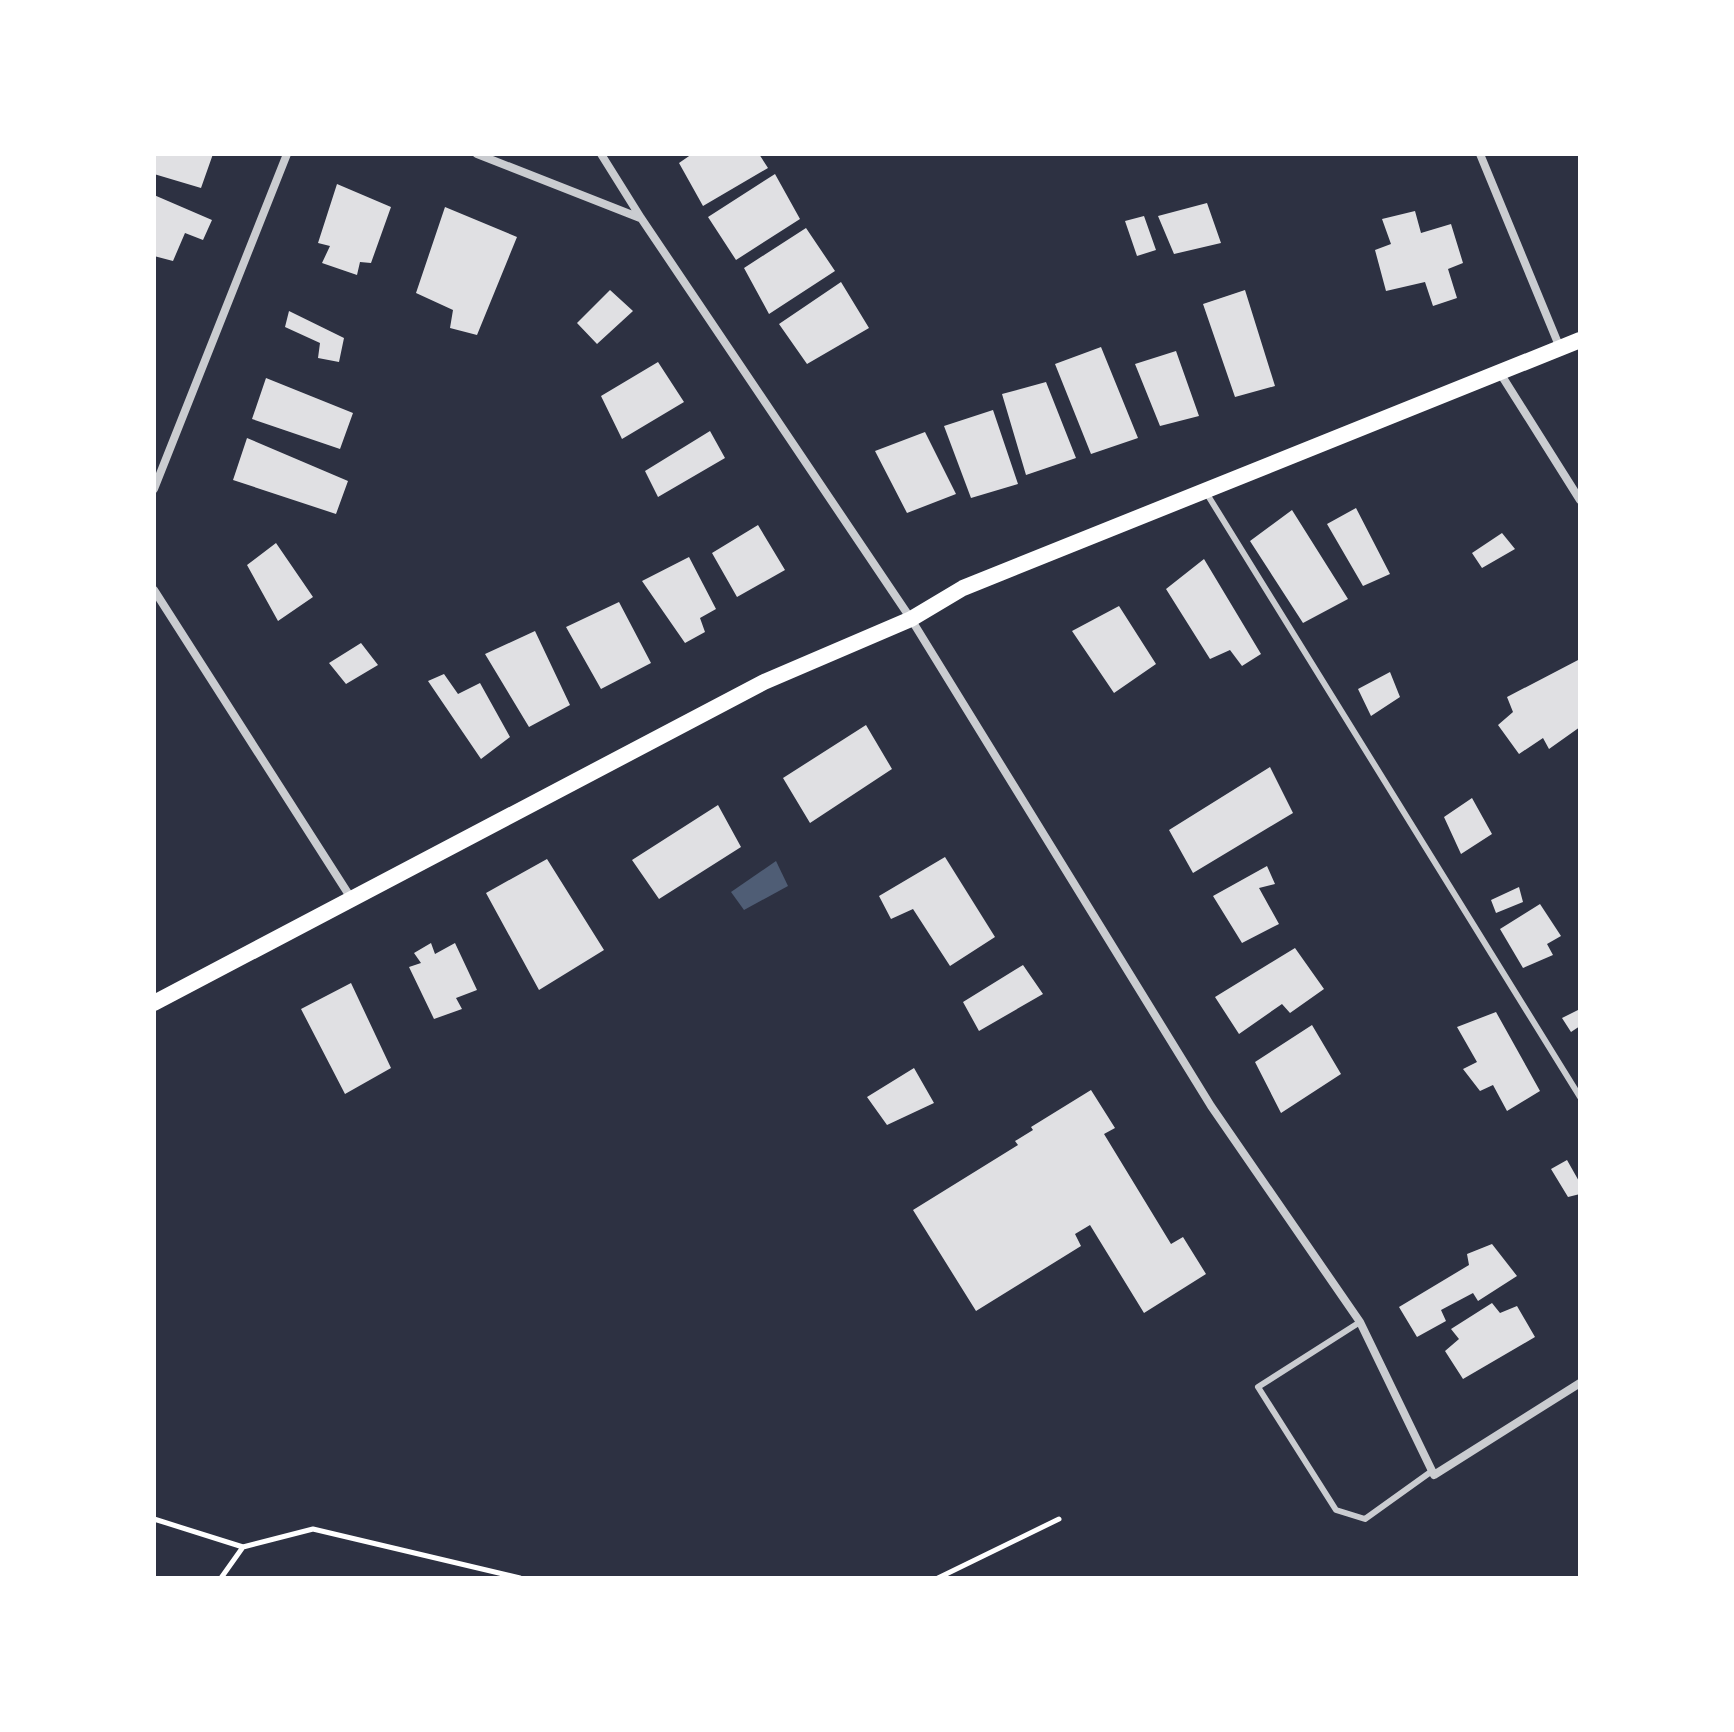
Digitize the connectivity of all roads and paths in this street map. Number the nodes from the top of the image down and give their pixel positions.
1 (287, 154) edge
2 (477, 154) edge
3 (601, 154) edge
4 (1480, 154) edge
5 (641, 218) junction
6 (1580, 340) edge
7 (1560, 348) junction
8 (1500, 373) junction
9 (154, 489) edge
10 (1206, 490) junction
11 (1580, 500) edge
12 (154, 590) edge
13 (911, 619) junction
14 (351, 898) junction
15 (154, 1003) edge
16 (1580, 1097) edge
17 (1360, 1322) junction
18 (1580, 1383) edge
19 (1432, 1471) junction
20 (154, 1519) edge
21 (1059, 1519) dead end
22 (243, 1547) junction
23 (221, 1578) edge
24 (520, 1578) edge
25 (938, 1578) edge

1 - 9 street
2 - 5 street
3 - 5 street
4 - 7 street
5 - 13 street
6 - 7 main road
7 - 8 main road
8 - 10 main road
8 - 11 street
10 - 13 main road
10 - 16 lane
12 - 14 street
13 - 14 main road
13 - 17 street
14 - 15 main road
17 - 19 street
17 - 19 lane
18 - 19 street
20 - 22 path
21 - 25 path
22 - 23 path
22 - 24 path

